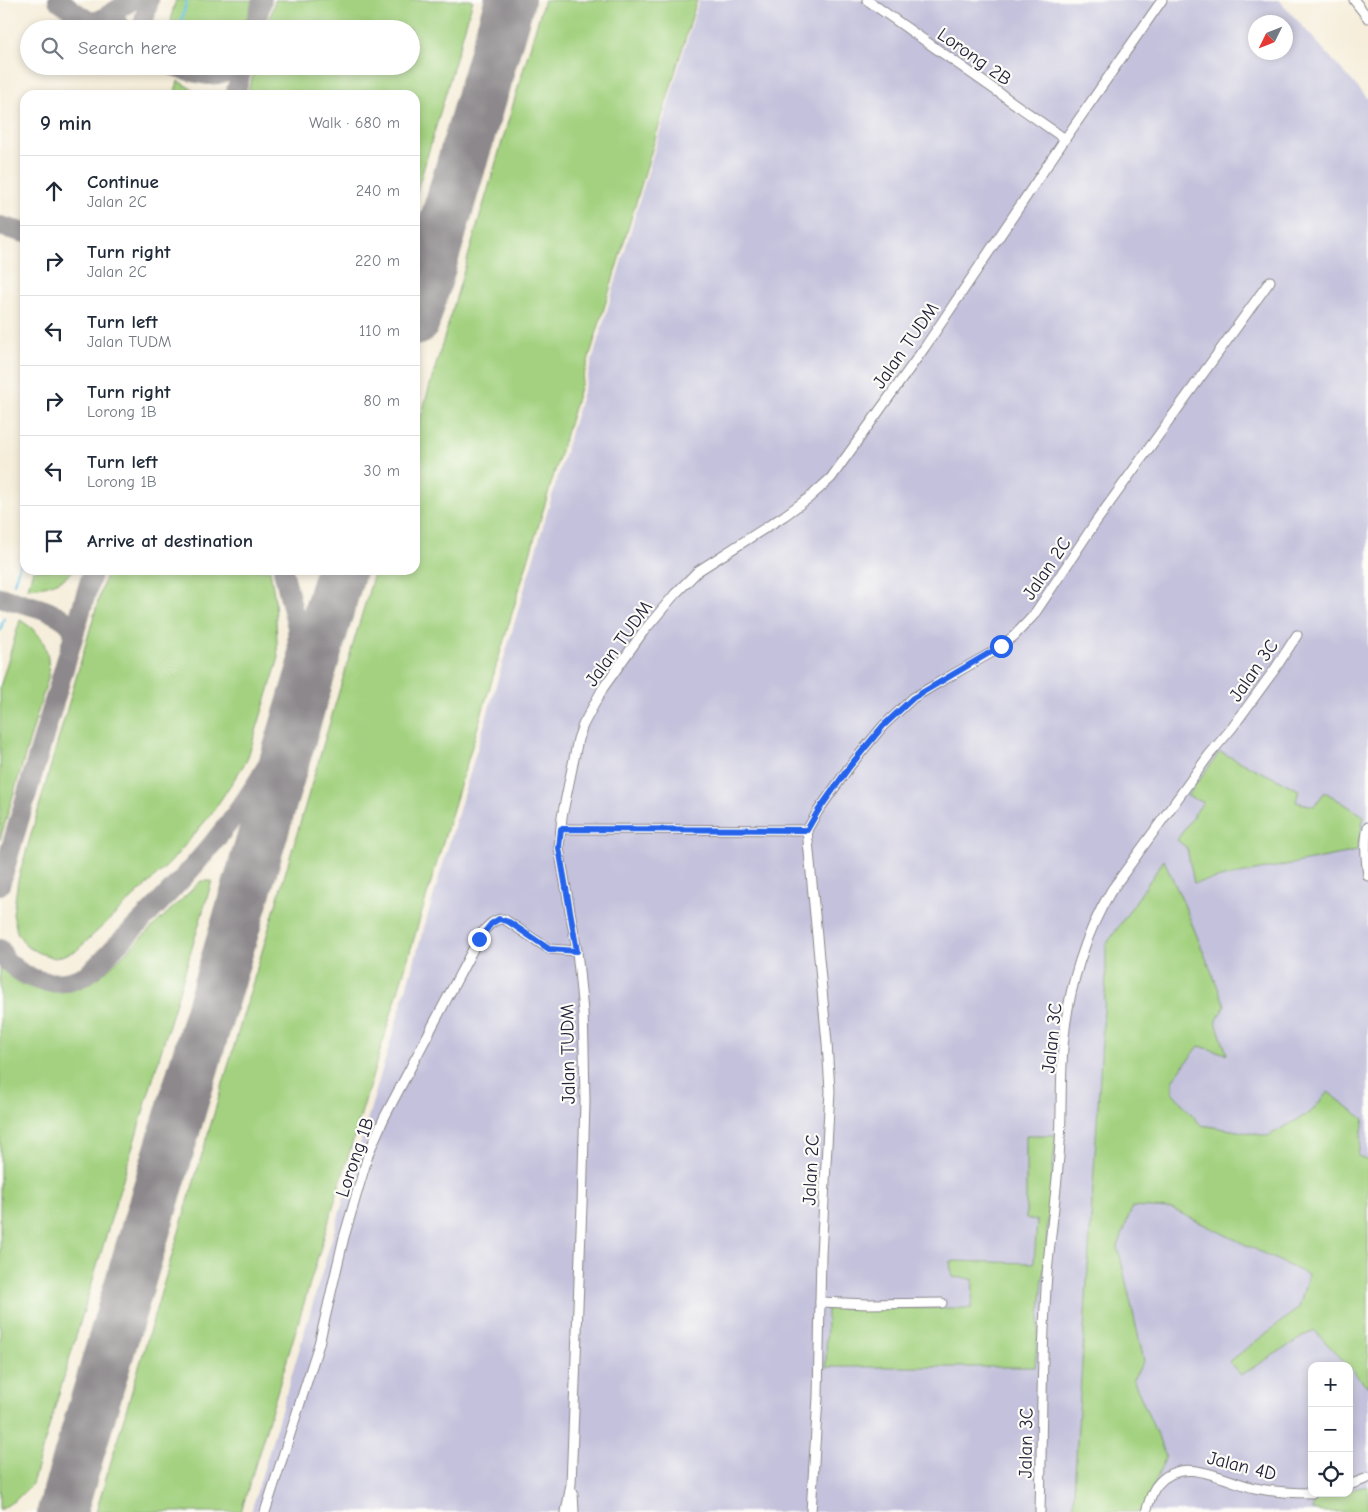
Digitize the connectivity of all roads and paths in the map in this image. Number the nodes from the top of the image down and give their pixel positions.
1 (867, 0) edge
2 (1162, 0) edge
3 (1356, 2) edge
4 (1368, 18) edge
5 (1065, 139) junction
6 (1270, 281) dead end
7 (1297, 635) dead end
8 (1368, 827) edge
9 (561, 829) junction
10 (807, 830) junction
11 (1368, 876) edge
12 (577, 951) junction
13 (820, 1302) junction
14 (942, 1303) dead end
15 (1368, 1478) edge
16 (571, 1484) junction
17 (1353, 1484) edge
18 (1308, 1493) edge
19 (265, 1512) edge
20 (566, 1512) edge
21 (574, 1512) edge
22 (811, 1512) edge
23 (1040, 1512) edge
24 (1146, 1512) edge

1 - 5 street, Lorong 2B
2 - 5 street, Jalan TUDM
3 - 4 street
5 - 9 street, Jalan TUDM
6 - 10 street, Jalan 2C
7 - 23 street, Jalan 3C
8 - 11 street
9 - 10 street
9 - 12 street, Jalan TUDM
10 - 13 street, Jalan 2C
12 - 16 street, Jalan TUDM
12 - 19 street, Lorong 1B
13 - 14 street
13 - 22 street, Jalan 2C
15 - 17 street
16 - 20 street, Jalan TUDM
16 - 21 street, Jalan TUDM
18 - 24 street, Jalan 4D

